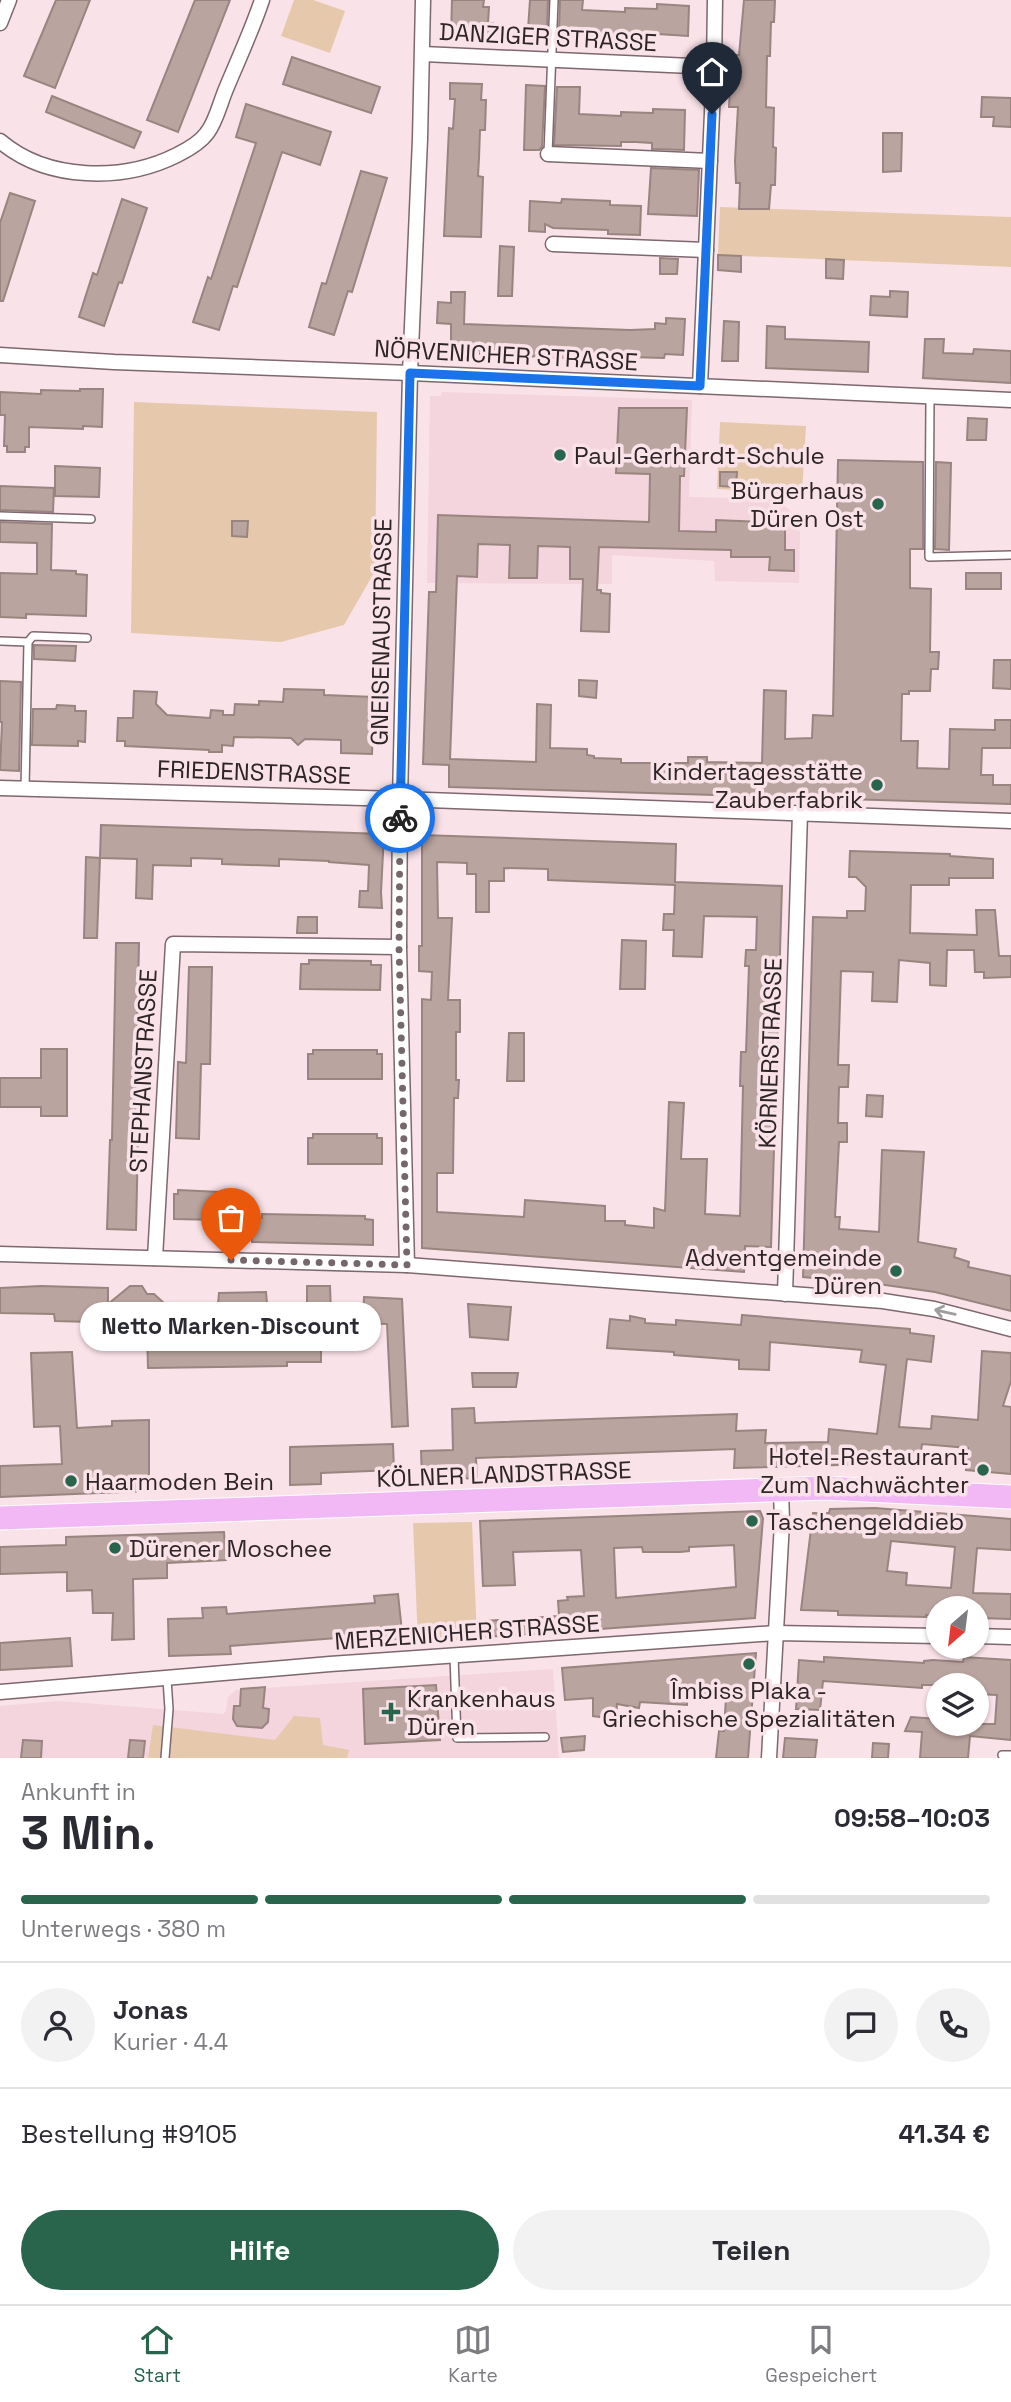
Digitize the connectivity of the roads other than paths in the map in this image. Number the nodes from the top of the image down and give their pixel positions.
1 (9, 0) edge
2 (262, 0) edge
3 (423, 0) edge
4 (554, 0) edge
5 (715, 0) edge
6 (0, 23) edge
7 (423, 54) junction
8 (551, 59) junction
9 (714, 67) junction
10 (0, 141) edge
11 (548, 154) joint
12 (710, 161) junction
13 (553, 244) dead end
14 (706, 250) junction
15 (0, 355) edge
16 (410, 373) junction
17 (700, 386) junction
18 (930, 397) junction
19 (1011, 400) edge
20 (0, 516) edge
21 (91, 519) dead end
22 (1011, 555) edge
23 (87, 638) dead end
24 (0, 641) edge
25 (28, 642) junction
26 (0, 788) edge
27 (26, 789) junction
28 (400, 799) junction
29 (800, 813) junction
30 (1011, 821) edge
31 (399, 947) junction
32 (0, 1254) edge
33 (155, 1258) junction
34 (407, 1265) junction
35 (785, 1294) junction
36 (1011, 1329) edge
37 (781, 1489) junction
38 (1011, 1497) edge
39 (0, 1518) edge
40 (776, 1633) junction
41 (926, 1636) edge
42 (989, 1636) edge
43 (1011, 1637) edge
44 (454, 1656) junction
45 (167, 1679) junction
46 (0, 1692) edge
47 (545, 1737) dead end
48 (1002, 1755) dead end
49 (1011, 1755) edge
50 (165, 1758) edge
51 (769, 1758) edge

1 - 6 street
2 - 10 street
3 - 7 street, GNEISENAUSTRASSE
4 - 8 lane
5 - 9 street
7 - 8 street, DANZIGER STRASSE
7 - 16 street, GNEISENAUSTRASSE
8 - 9 street, DANZIGER STRASSE
8 - 11 lane
9 - 12 street
11 - 12 street
12 - 14 street
13 - 14 street
14 - 17 street
15 - 16 street, NÖRVENICHER STRASSE
16 - 17 street, NÖRVENICHER STRASSE
16 - 28 street, GNEISENAUSTRASSE
17 - 18 street, NÖRVENICHER STRASSE
18 - 19 street, NÖRVENICHER STRASSE
18 - 22 lane
20 - 21 lane
23 - 25 lane
24 - 25 lane
25 - 27 lane
26 - 27 street, FRIEDENSTRASSE
27 - 28 street, FRIEDENSTRASSE
28 - 29 street, FRIEDENSTRASSE
28 - 31 street, GNEISENAUSTRASSE
29 - 30 street, FRIEDENSTRASSE
29 - 35 street, KÖRNERSTRASSE
31 - 33 street, STEPHANSTRASSE
31 - 34 street, GNEISENAUSTRASSE
32 - 33 street
33 - 34 street
34 - 35 street
36 -> 35 street
37 - 38 main road, KÖLNER LANDSTRASSE
37 - 39 main road, KÖLNER LANDSTRASSE
37 - 40 street
40 - 41 street, MERZENICHER STRASSE
40 - 44 street, MERZENICHER STRASSE
40 - 51 street
42 - 43 street
44 - 45 street, MERZENICHER STRASSE
44 - 47 lane
45 - 46 street, MERZENICHER STRASSE
45 - 50 lane
48 - 49 lane

